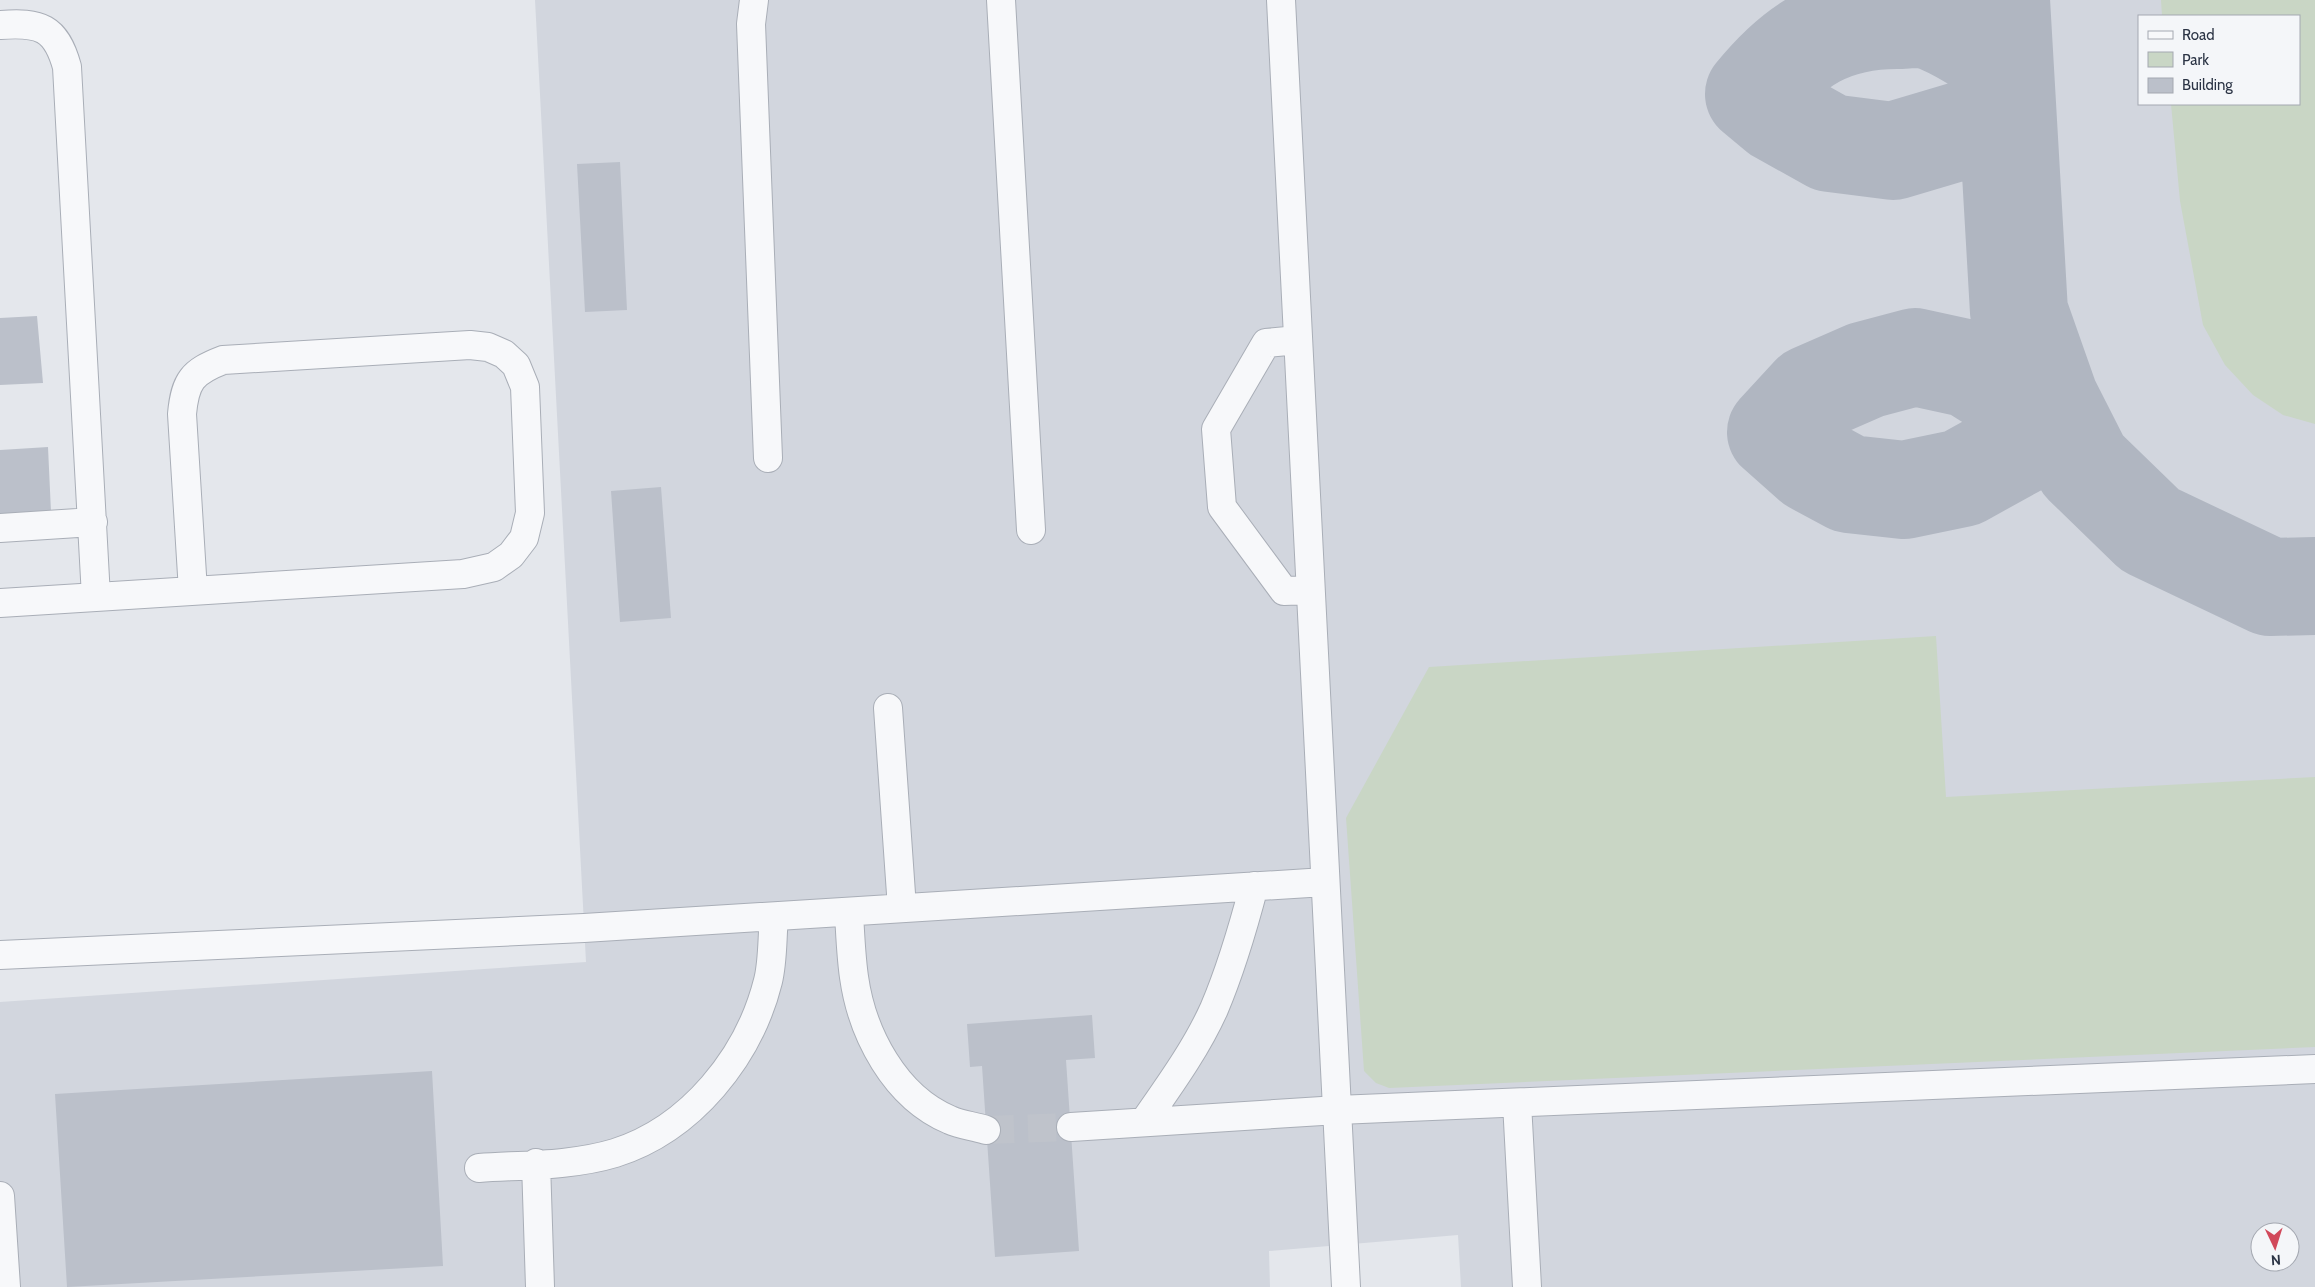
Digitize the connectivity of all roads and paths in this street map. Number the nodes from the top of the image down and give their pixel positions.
1 (754, 0) edge
2 (1001, 0) edge
3 (1281, 0) edge
4 (0, 24) edge
5 (1298, 340) junction
6 (768, 458) dead end
7 (93, 522) junction
8 (0, 528) edge
9 (1031, 530) dead end
10 (1310, 590) junction
11 (193, 591) junction
12 (96, 597) junction
13 (0, 603) edge
14 (888, 708) dead end
15 (1325, 882) junction
16 (1254, 886) junction
17 (902, 908) junction
18 (849, 912) junction
19 (774, 917) junction
20 (0, 955) edge
21 (2315, 1069) edge
22 (1517, 1103) junction
23 (1338, 1110) junction
24 (1144, 1122) junction
25 (1070, 1127) tunnel mouth
26 (986, 1130) tunnel mouth
27 (536, 1164) junction
28 (478, 1168) dead end
29 (0, 1196) edge
30 (6, 1287) edge
31 (540, 1287) edge
32 (1346, 1287) edge
33 (1527, 1287) edge

1 - 6 lane
2 - 9 lane
3 - 5 lane
4 - 7 lane
5 - 10 lane
5 - 10 lane
7 - 8 lane
7 - 12 lane
10 - 15 lane
11 - 11 lane
11 - 12 lane
12 - 13 lane
14 - 17 lane
15 - 16 lane
15 - 23 lane
16 - 17 lane
16 - 24 lane
17 - 18 lane
18 - 19 lane
18 - 26 lane
19 - 20 lane
19 - 27 lane
21 - 22 lane
22 - 23 lane
22 - 33 lane
23 - 24 lane
23 - 32 lane
24 - 25 lane
27 - 28 lane
27 - 31 lane
29 - 30 lane

